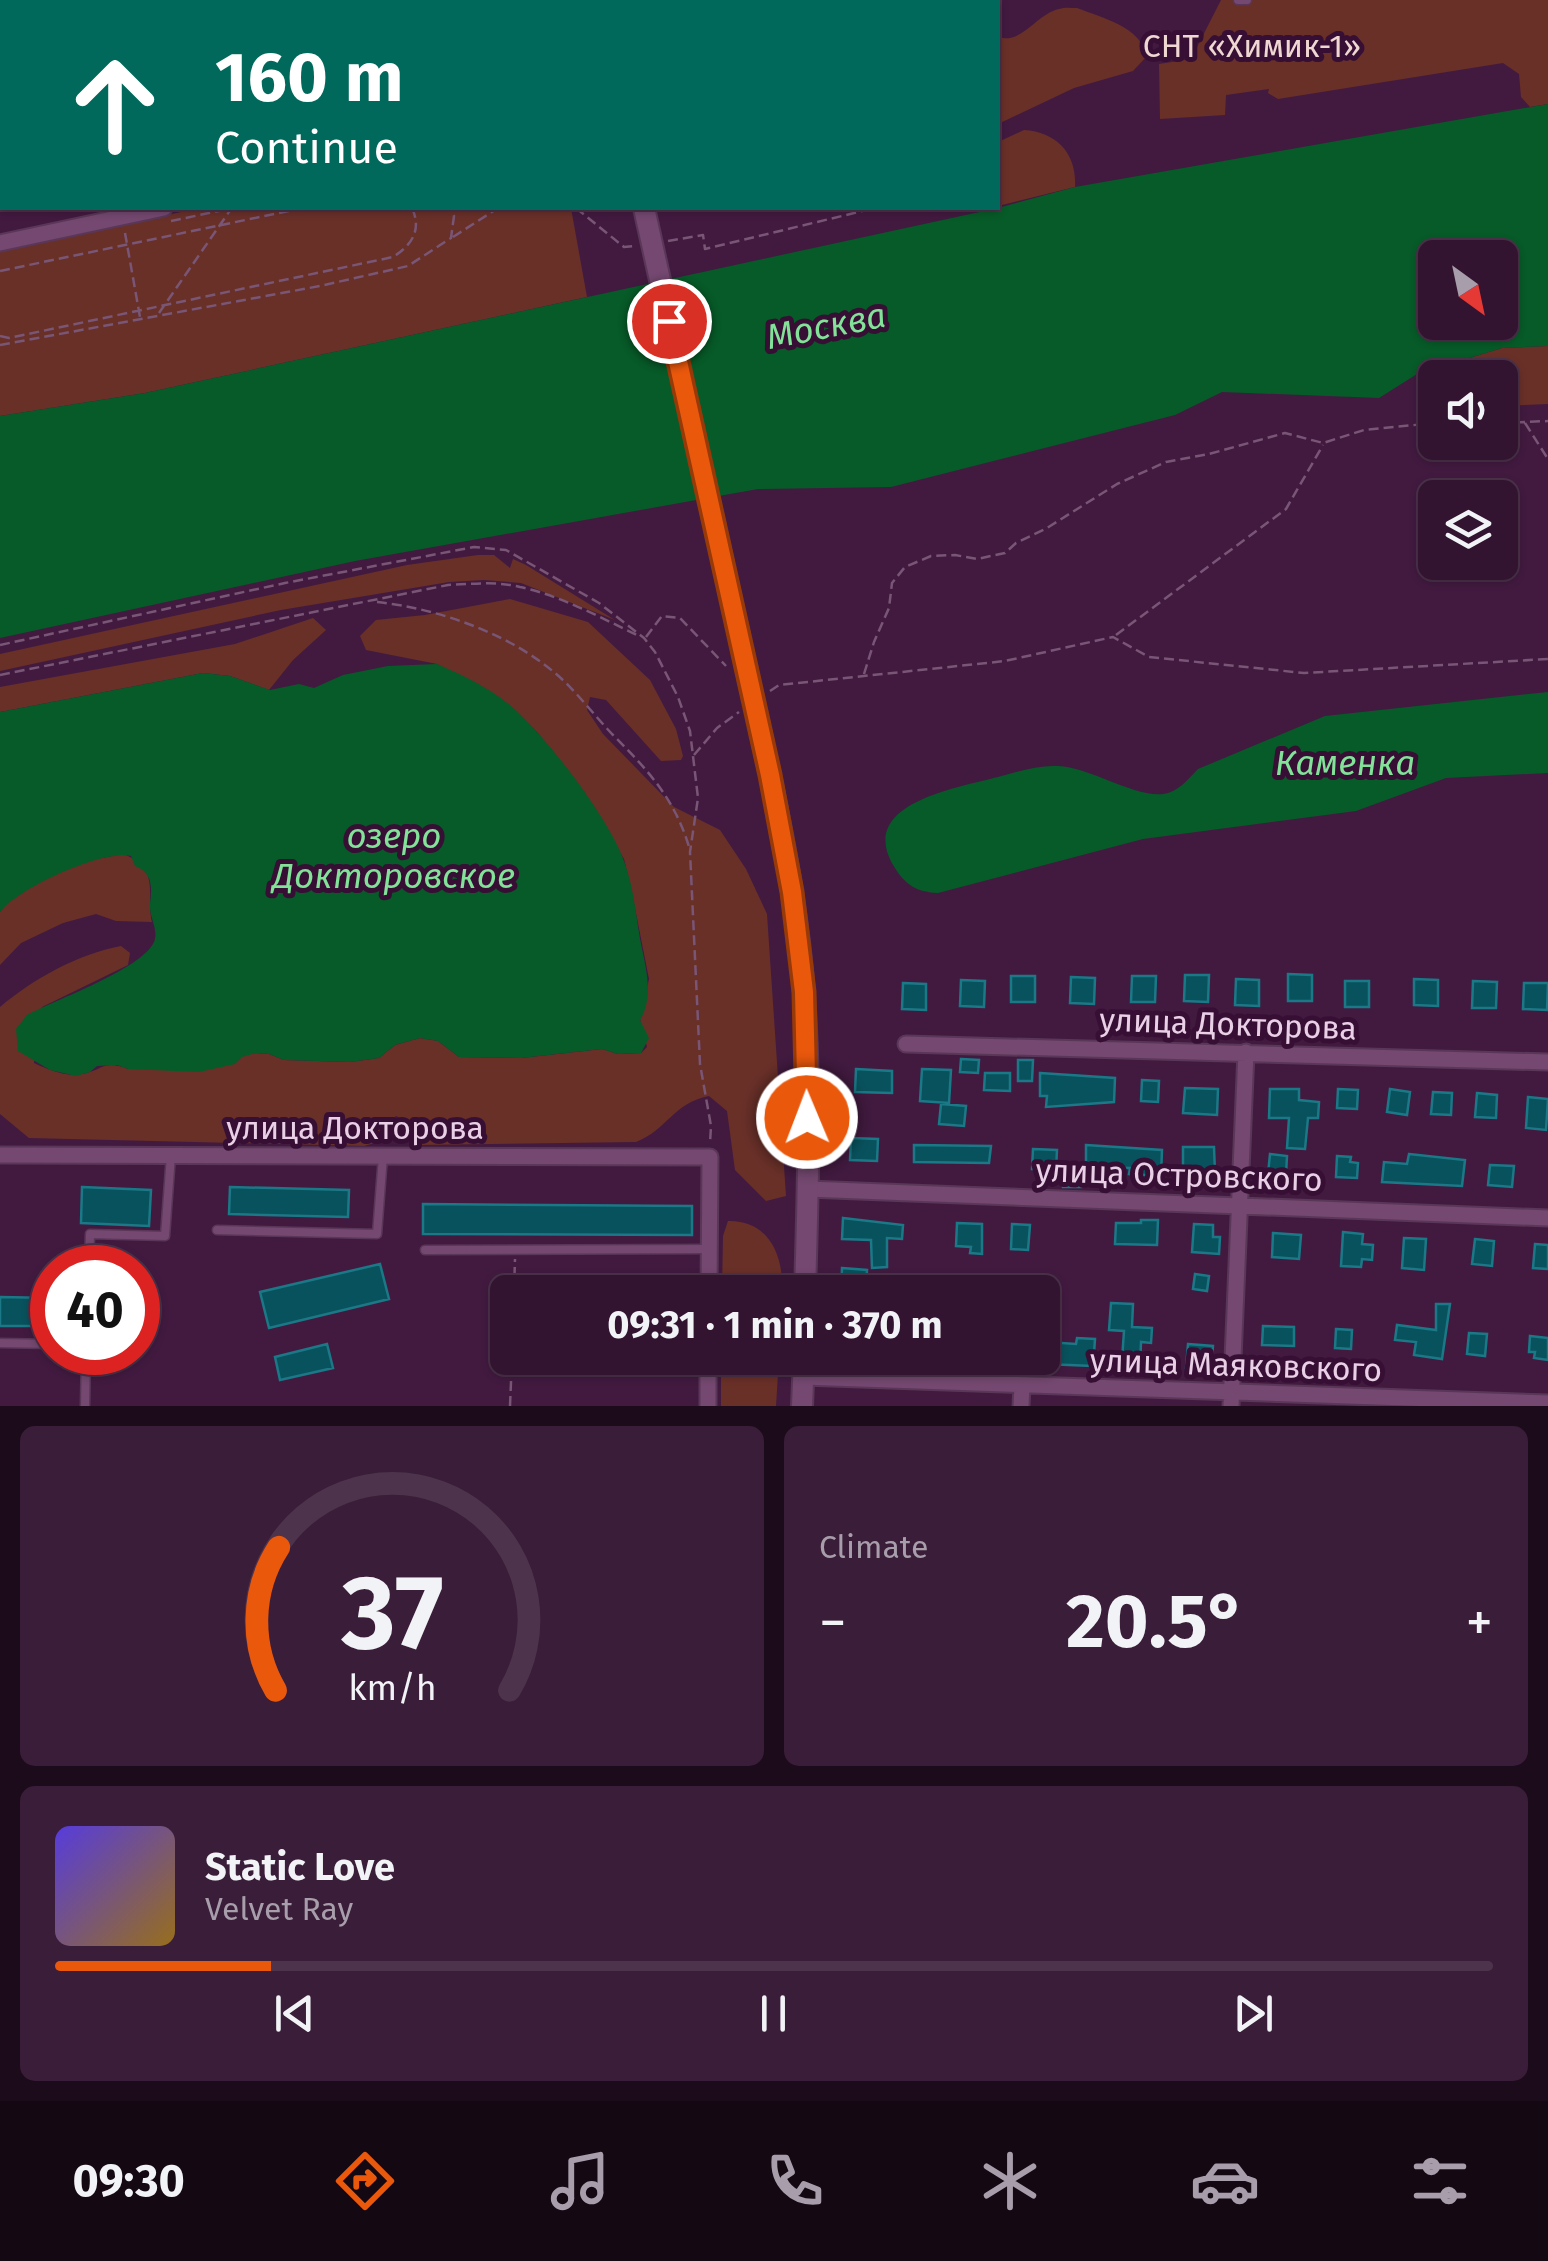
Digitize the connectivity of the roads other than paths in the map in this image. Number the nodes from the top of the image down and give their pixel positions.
1 (1238, 0) edge
2 (1247, 0) edge
3 (153, 210) edge
4 (644, 210) edge
5 (0, 243) edge
6 (906, 1044) dead end
7 (1246, 1052) junction
8 (1548, 1062) edge
9 (0, 1154) edge
10 (172, 1155) junction
11 (384, 1156) junction
12 (808, 1189) junction
13 (1239, 1204) junction
14 (1548, 1218) edge
15 (217, 1230) dead end
16 (90, 1245) edge
17 (709, 1249) junction
18 (425, 1250) dead end
19 (708, 1275) edge
20 (806, 1275) edge
21 (0, 1344) edge
22 (30, 1344) edge
23 (86, 1375) edge
24 (708, 1375) edge
25 (804, 1375) edge
26 (896, 1375) edge
27 (1022, 1386) junction
28 (1231, 1400) edge
29 (1437, 1402) edge
30 (1548, 1403) edge
31 (85, 1406) edge
32 (708, 1406) edge
33 (802, 1406) edge
34 (1021, 1406) edge

1 - 2 lane
3 - 5 street
4 - 12 street, bridge
6 - 7 street, улица Докторова
7 - 8 street, улица Докторова
7 - 13 street
9 - 10 street, улица Докторова
10 - 11 street, улица Докторова
10 - 16 lane
11 - 15 lane
11 - 17 street, улица Докторова
12 - 13 street, улица Островского
12 - 20 street
13 - 14 street, улица Островского
13 - 28 street
17 - 18 lane
17 - 19 street
21 - 22 lane
23 - 31 lane
24 - 32 street
25 - 33 street
26 - 27 street, улица Маяковского
27 - 28 street, улица Маяковского
27 - 34 street
28 - 29 street, улица Маяковского
29 - 30 street, улица Маяковского

